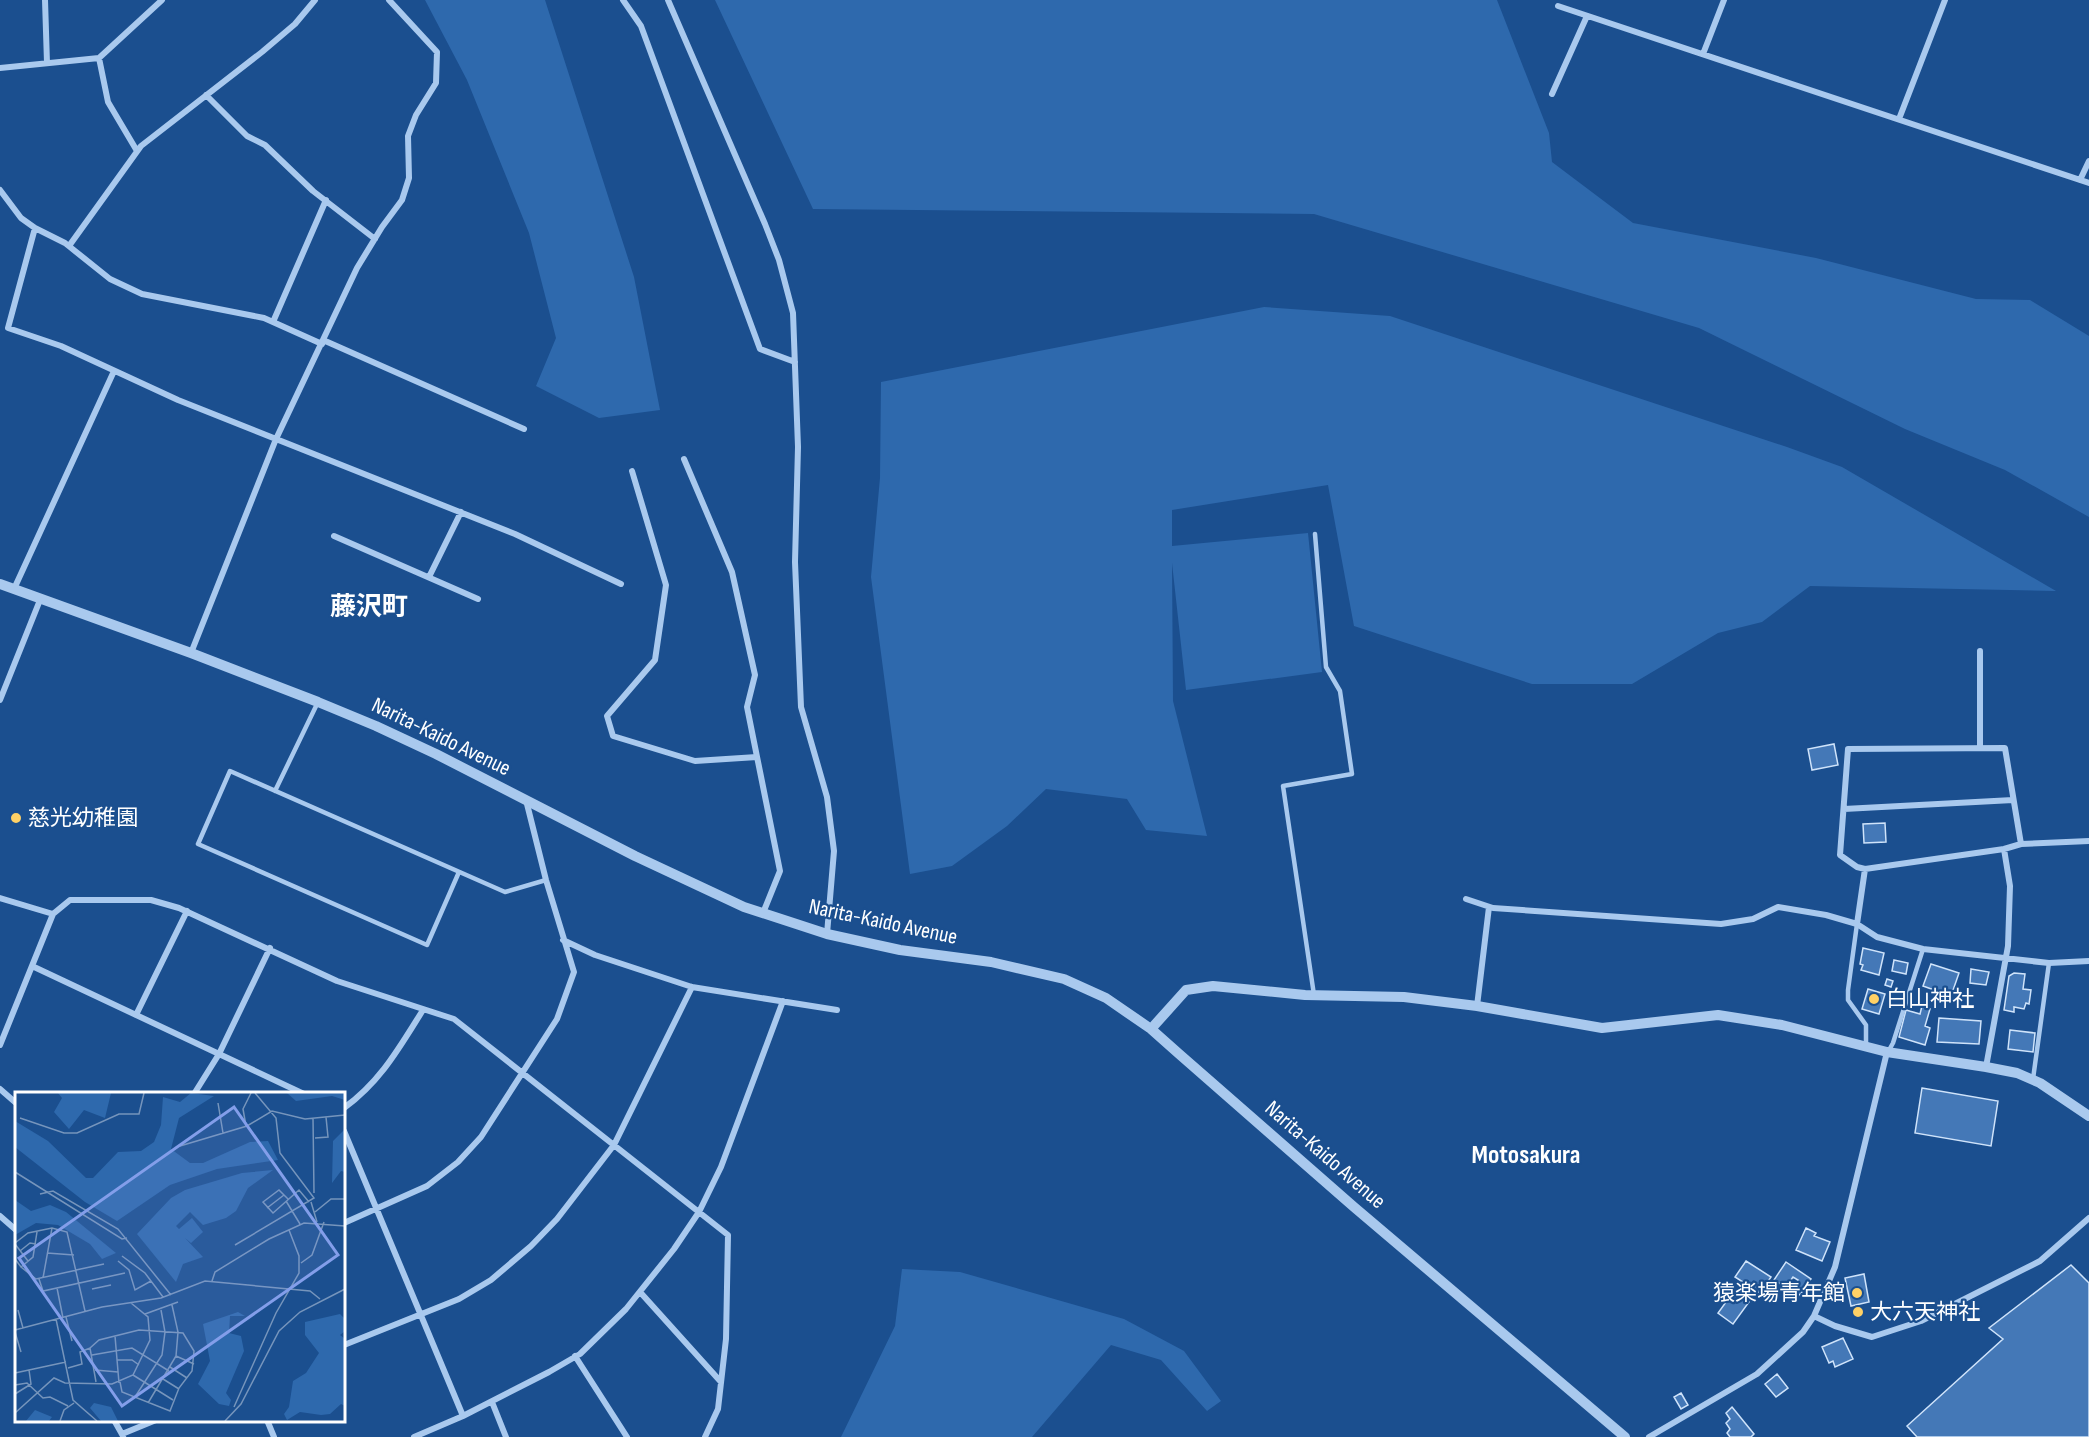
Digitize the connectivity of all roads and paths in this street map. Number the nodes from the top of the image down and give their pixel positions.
1 (45, 0) edge
2 (162, 0) edge
3 (315, 0) edge
4 (389, 0) edge
5 (623, 0) edge
6 (668, 0) edge
7 (1724, 0) edge
8 (1945, 0) edge
9 (1558, 6) dead end
10 (1587, 16) junction
11 (1703, 54) junction
12 (99, 58) junction
13 (47, 63) junction
14 (0, 68) edge
15 (1552, 94) dead end
16 (206, 95) junction
17 (1899, 120) junction
18 (137, 151) junction
19 (2089, 161) edge
20 (2080, 180) junction
21 (2089, 183) edge
22 (0, 190) edge
23 (326, 200) junction
24 (35, 228) junction
25 (375, 239) junction
26 (69, 246) junction
27 (273, 322) junction
28 (322, 342) junction
29 (795, 362) junction
30 (114, 371) junction
31 (524, 429) dead end
32 (276, 439) junction
33 (684, 459) dead end
34 (632, 471) dead end
35 (461, 512) junction
36 (1315, 534) dead end
37 (334, 536) dead end
38 (429, 578) junction
39 (0, 584) edge
40 (621, 584) dead end
41 (14, 589) junction
42 (478, 599) dead end
43 (40, 600) junction
44 (1980, 651) dead end
45 (191, 653) junction
46 (0, 700) edge
47 (318, 702) junction
48 (1980, 748) junction
49 (758, 758) junction
50 (275, 791) junction
51 (525, 799) junction
52 (2013, 800) junction
53 (1844, 809) junction
54 (2089, 841) edge
55 (2021, 844) junction
56 (2004, 849) junction
57 (1865, 869) junction
58 (459, 872) junction
59 (546, 880) junction
60 (0, 898) edge
61 (1467, 899) dead end
62 (1489, 907) junction
63 (187, 911) junction
64 (763, 913) junction
65 (53, 914) junction
66 (1857, 924) junction
67 (827, 934) junction
68 (563, 940) junction
69 (270, 948) junction
70 (1923, 950) junction
71 (2005, 959) junction
72 (2089, 961) edge
73 (2049, 963) junction
74 (32, 966) junction
75 (692, 987) junction
76 (1314, 995) junction
77 (783, 1001) junction
78 (1477, 1006) junction
79 (423, 1010) junction
80 (837, 1010) dead end
81 (136, 1015) junction
82 (1151, 1029) junction
83 (0, 1045) edge
84 (1866, 1047) junction
85 (1887, 1052) junction
86 (219, 1054) junction
87 (1986, 1066) junction
88 (522, 1073) junction
89 (2033, 1079) junction
90 (0, 1089) edge
91 (195, 1092) edge
92 (300, 1092) edge
93 (15, 1102) edge
94 (345, 1107) edge
95 (2089, 1116) edge
96 (345, 1133) edge
97 (614, 1145) junction
98 (377, 1208) junction
99 (699, 1212) junction
100 (0, 1216) edge
101 (2089, 1218) edge
102 (345, 1223) edge
103 (15, 1229) edge
104 (640, 1292) junction
105 (421, 1314) junction
106 (1814, 1316) junction
107 (345, 1345) edge
108 (575, 1356) junction
109 (721, 1382) junction
110 (492, 1402) junction
111 (463, 1416) junction
112 (115, 1422) edge
113 (152, 1422) edge
114 (268, 1422) edge
115 (122, 1436) edge
116 (274, 1437) edge
117 (414, 1437) edge
118 (506, 1437) edge
119 (627, 1437) edge
120 (705, 1437) edge
121 (1625, 1437) edge
122 (1649, 1437) edge

1 - 13 street
2 - 12 street
3 - 16 street
4 - 25 street
5 - 29 street
6 - 29 street
7 - 11 street
8 - 17 street
9 - 10 street
10 - 11 street
10 - 15 street
11 - 17 street
12 - 13 street
12 - 18 street
13 - 14 street
16 - 18 street
16 - 23 street
17 - 20 street
18 - 26 street
19 - 20 street
20 - 21 street
22 - 24 street
23 - 25 street
23 - 27 street
24 - 26 street
24 - 30 street
25 - 28 street
26 - 27 street
27 - 28 street
28 - 31 street
28 - 32 street
29 - 67 street
30 - 32 street
30 - 41 street
32 - 35 street
32 - 45 street
33 - 49 street
34 - 49 street
35 - 38 street
35 - 40 street
36 - 76 lane
37 - 38 street
38 - 42 street
39 - 41 street, Narita-Kaido Avenue
41 - 43 street, Narita-Kaido Avenue
43 - 45 street, Narita-Kaido Avenue
43 - 46 street
44 - 48 street
45 - 47 street, Narita-Kaido Avenue
47 - 50 lane
47 - 51 street, Narita-Kaido Avenue
48 - 52 street
48 - 53 street
49 - 64 street
50 - 58 lane
50 - 58 lane
51 - 59 street
51 - 64 street, Narita-Kaido Avenue
52 - 53 street
52 - 55 street
53 - 57 street
54 - 55 street
55 - 56 street
56 - 57 street
56 - 71 street
57 - 66 street
58 - 59 lane
59 - 68 street
60 - 65 street
61 - 62 street
62 - 66 street
62 - 78 street
63 - 65 street
63 - 69 street
63 - 81 street
64 - 67 street, Narita-Kaido Avenue
65 - 74 street
66 - 70 street
66 - 84 lane
67 - 82 street, Narita-Kaido Avenue
68 - 75 street
68 - 88 street
69 - 79 street
69 - 86 street
70 - 71 street
70 - 85 lane
71 - 73 street
71 - 87 street
72 - 73 street
73 - 89 lane
74 - 81 street
74 - 83 street
75 - 77 street
75 - 97 street
76 - 78 street
76 - 82 street
77 - 80 street
77 - 99 street
78 - 84 street
79 - 88 street
79 - 94 street
81 - 86 street
82 - 121 street, Narita-Kaido Avenue
84 - 85 street
85 - 87 street
85 - 106 street
86 - 91 street
86 - 92 street
87 - 89 street
88 - 97 street
88 - 98 street
89 - 95 street
90 - 93 street
96 - 98 street
97 - 99 street
97 - 105 street
98 - 102 street
98 - 105 street
99 - 104 street
99 - 109 street
100 - 103 street
101 - 106 street
104 - 108 street
104 - 109 street
105 - 107 street
105 - 111 street
106 - 122 street
108 - 110 street
108 - 119 street
109 - 120 street
110 - 111 street
110 - 118 street
111 - 117 street
112 - 115 street
113 - 115 street
114 - 116 street

